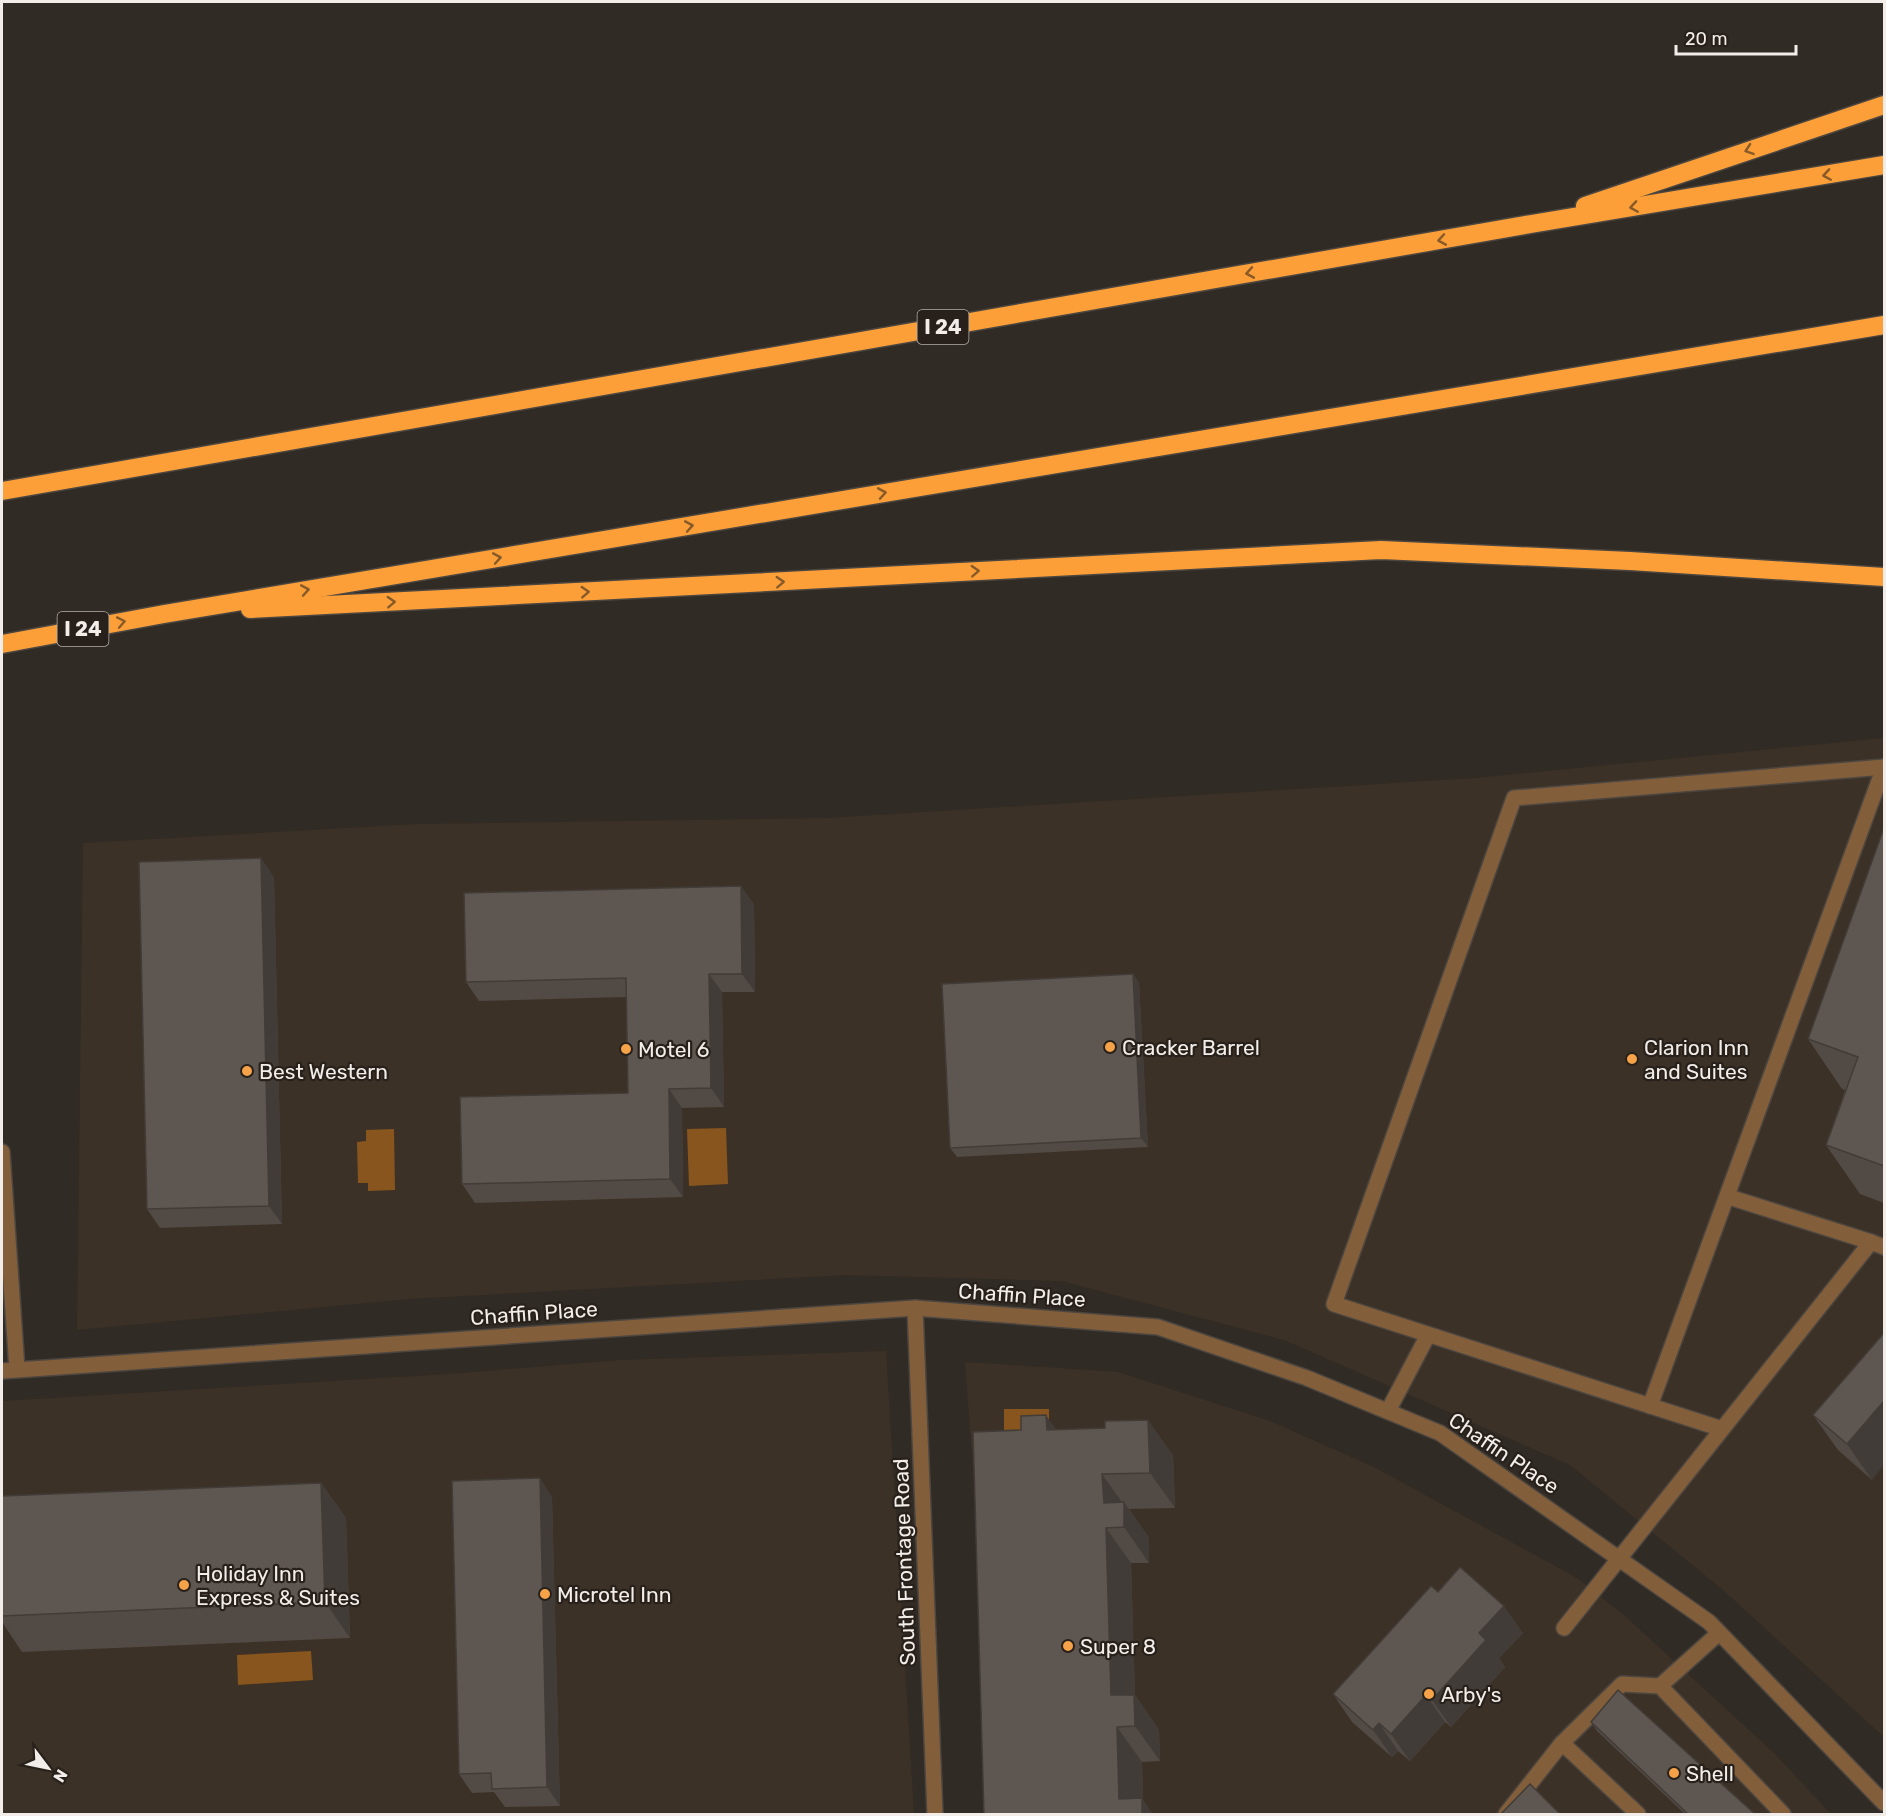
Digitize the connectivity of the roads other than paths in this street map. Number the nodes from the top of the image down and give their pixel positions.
1 (1884, 105) edge
2 (1884, 165) edge
3 (1531, 224) junction
4 (1884, 325) edge
5 (2, 491) edge
6 (1884, 577) edge
7 (164, 614) junction
8 (2, 644) edge
9 (1884, 767) edge
10 (2, 1152) edge
11 (1729, 1197) junction
12 (1878, 1245) edge
13 (915, 1308) junction
14 (1428, 1335) junction
15 (18, 1369) junction
16 (2, 1371) edge
17 (1650, 1406) junction
18 (1388, 1411) junction
19 (1722, 1429) junction
20 (1619, 1559) junction
21 (1564, 1628) dead end
22 (1719, 1633) junction
23 (1660, 1686) junction
24 (1562, 1743) junction
25 (1884, 1803) edge
26 (935, 1815) edge
27 (1506, 1815) edge
28 (1638, 1815) edge
29 (1783, 1815) edge

1 -> 3 highway
2 -> 3 highway, I 24
3 -> 5 highway, I 24
7 -> 4 highway, I 24
7 -> 6 highway
8 -> 7 highway, I 24
9 - 11 street
9 - 14 street
10 - 15 street
11 - 12 street
11 - 17 street
12 - 19 street
13 - 15 street, Chaffin Place
13 - 18 street, Chaffin Place
13 - 26 street, South Frontage Road
14 - 17 street
14 - 18 street
15 - 16 street, Chaffin Place
17 - 19 street
18 - 20 street, Chaffin Place
19 - 20 street
20 - 21 street
20 - 22 street, Chaffin Place
22 - 23 street
22 - 25 street, Chaffin Place
23 - 24 street
23 - 29 street
24 - 27 street
24 - 28 street

